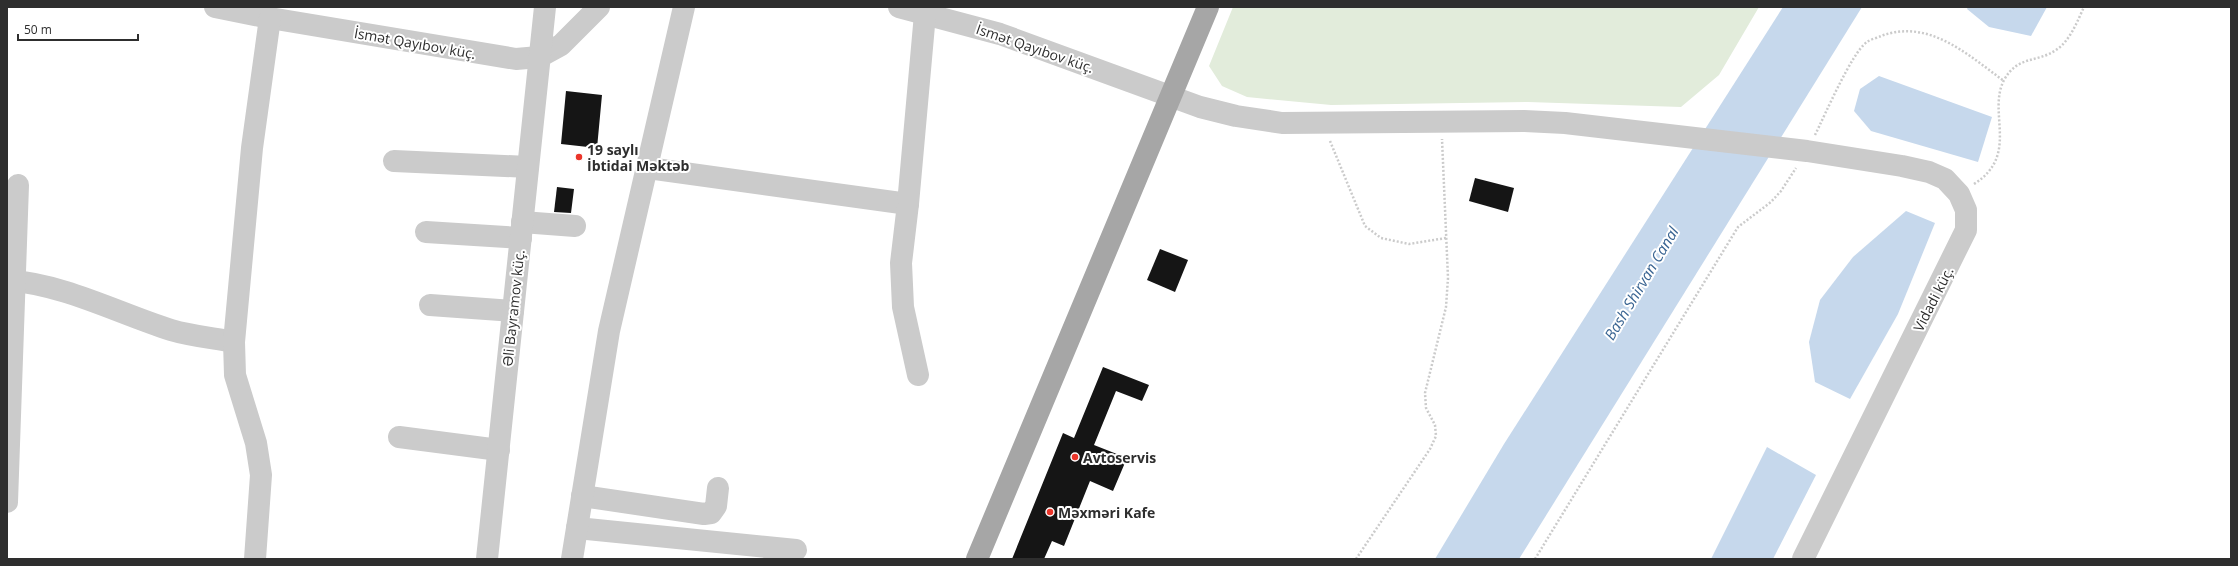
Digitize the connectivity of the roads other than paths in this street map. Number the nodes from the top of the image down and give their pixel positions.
1 (215, 7) edge
2 (545, 7) edge
3 (599, 7) edge
4 (684, 7) edge
5 (899, 7) edge
6 (1208, 7) edge
7 (925, 14) junction
8 (270, 18) junction
9 (539, 57) junction
10 (1170, 97) junction
11 (1441, 123) joint
12 (394, 161) dead end
13 (528, 167) junction
14 (648, 168) junction
15 (18, 185) dead end
16 (908, 204) junction
17 (575, 226) dead end
18 (521, 230) junction
19 (426, 232) dead end
20 (11, 281) edge
21 (430, 305) dead end
22 (513, 311) junction
23 (234, 342) junction
24 (918, 375) dead end
25 (399, 437) dead end
26 (499, 450) junction
27 (718, 488) dead end
28 (582, 496) junction
29 (7, 502) edge
30 (577, 528) junction
31 (796, 550) dead end
32 (255, 559) edge
33 (488, 559) edge
34 (572, 559) edge
35 (977, 559) edge
36 (1803, 559) edge

1 - 8 street, İsmət Qayıbov küç.
2 - 9 street, Əli Bayramov küç.
3 - 9 street, İsmət Qayıbov küç.
4 - 14 street
5 - 7 street, İsmət Qayıbov küç.
6 - 10 main road
7 - 10 street, İsmət Qayıbov küç.
7 - 16 street
8 - 9 street, İsmət Qayıbov küç.
8 - 23 street
9 - 13 street, Əli Bayramov küç.
10 - 11 street, İsmət Qayıbov küç.
10 - 35 main road
11 - 36 street, Vidadi küç.
12 - 13 street
13 - 18 street, Əli Bayramov küç.
14 - 16 street
14 - 28 street
15 - 20 street
16 - 24 street
17 - 18 street
18 - 19 street
18 - 22 street, Əli Bayramov küç.
20 - 23 street
20 - 29 street
21 - 22 street
22 - 26 street, Əli Bayramov küç.
23 - 32 street
25 - 26 street
26 - 33 street, Əli Bayramov küç.
27 - 28 street
28 - 30 street
30 - 31 street
30 - 34 street

